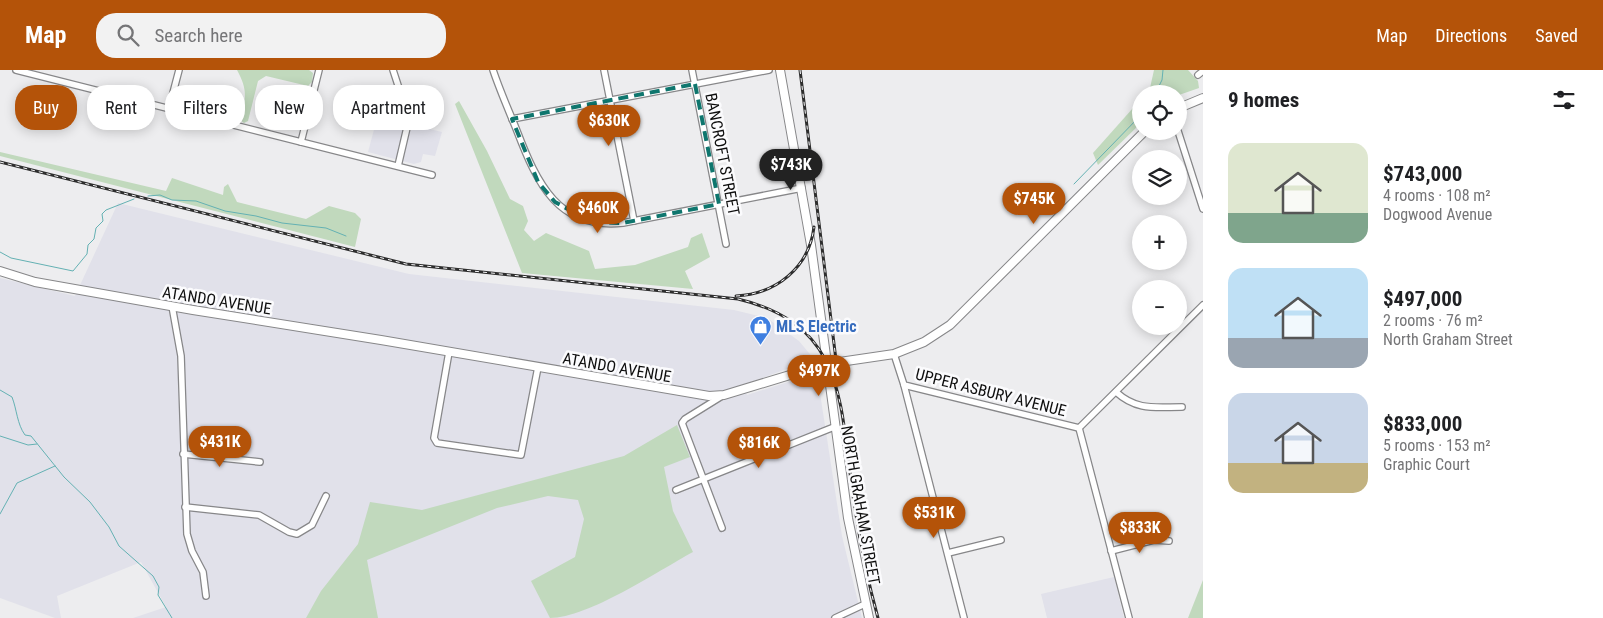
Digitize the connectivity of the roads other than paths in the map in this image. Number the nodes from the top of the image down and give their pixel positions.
1 (16, 70) edge
2 (178, 70) edge
3 (319, 70) edge
4 (393, 70) edge
5 (493, 70) edge
6 (604, 70) edge
7 (692, 70) edge
8 (769, 70) edge
9 (780, 70) edge
10 (695, 84) junction
11 (174, 85) edge
12 (1203, 98) edge
13 (610, 100) junction
14 (1187, 105) edge
15 (165, 107) edge
16 (512, 119) junction
17 (245, 128) edge
18 (1136, 140) edge
19 (1181, 140) edge
20 (301, 142) junction
21 (398, 166) junction
22 (432, 175) dead end
23 (802, 188) junction
24 (719, 204) junction
25 (1203, 209) edge
26 (634, 221) junction
27 (726, 244) dead end
28 (0, 271) edge
29 (1203, 305) edge
30 (172, 306) junction
31 (449, 352) junction
32 (894, 354) junction
33 (826, 364) junction
34 (538, 367) junction
35 (904, 385) junction
36 (1116, 392) junction
37 (724, 395) junction
38 (1182, 407) dead end
39 (834, 427) junction
40 (1079, 428) junction
41 (183, 454) junction
42 (260, 462) dead end
43 (703, 480) junction
44 (676, 490) dead end
45 (326, 496) dead end
46 (185, 507) junction
47 (722, 528) dead end
48 (1001, 540) dead end
49 (1169, 541) dead end
50 (1111, 551) junction
51 (948, 553) junction
52 (206, 596) dead end
53 (865, 604) junction
54 (835, 618) edge
55 (868, 618) edge
56 (964, 618) edge
57 (1129, 618) edge

1 - 15 street
2 - 11 street
3 - 20 street
4 - 21 street
5 - 16 street
6 - 13 street
7 - 10 street, BANCROFT STREET
8 - 10 street
9 - 23 main road, NORTH GRAHAM STREET
10 - 13 street
10 - 24 street, BANCROFT STREET
12 - 14 main road
13 - 16 street
13 - 26 street
16 - 26 street
17 - 20 street
18 - 32 main road, ATANDO AVENUE
19 - 25 street
20 - 21 street
21 - 22 street
23 - 24 street
23 - 33 main road, NORTH GRAHAM STREET
24 - 26 street
24 - 27 street, BANCROFT STREET
28 - 30 main road, ATANDO AVENUE
29 - 36 street, UPPER ASBURY AVENUE
30 - 31 main road, ATANDO AVENUE
30 - 41 street
31 - 34 main road, ATANDO AVENUE
31 - 34 street
32 - 33 main road, ATANDO AVENUE
32 - 35 street, UPPER ASBURY AVENUE
33 - 37 main road, ATANDO AVENUE
33 - 39 main road, NORTH GRAHAM STREET
34 - 37 main road, ATANDO AVENUE
35 - 40 street, UPPER ASBURY AVENUE
35 - 51 street
36 - 38 street
36 - 40 street, UPPER ASBURY AVENUE
37 - 43 street
39 - 43 street
39 - 53 main road, NORTH GRAHAM STREET
40 - 50 street
41 - 42 street
41 - 46 street
43 - 44 street
43 - 47 street
45 - 46 street
46 - 52 street
48 - 51 street
49 - 50 street
50 - 57 street
51 - 56 street
53 - 54 street
53 - 55 main road, NORTH GRAHAM STREET

